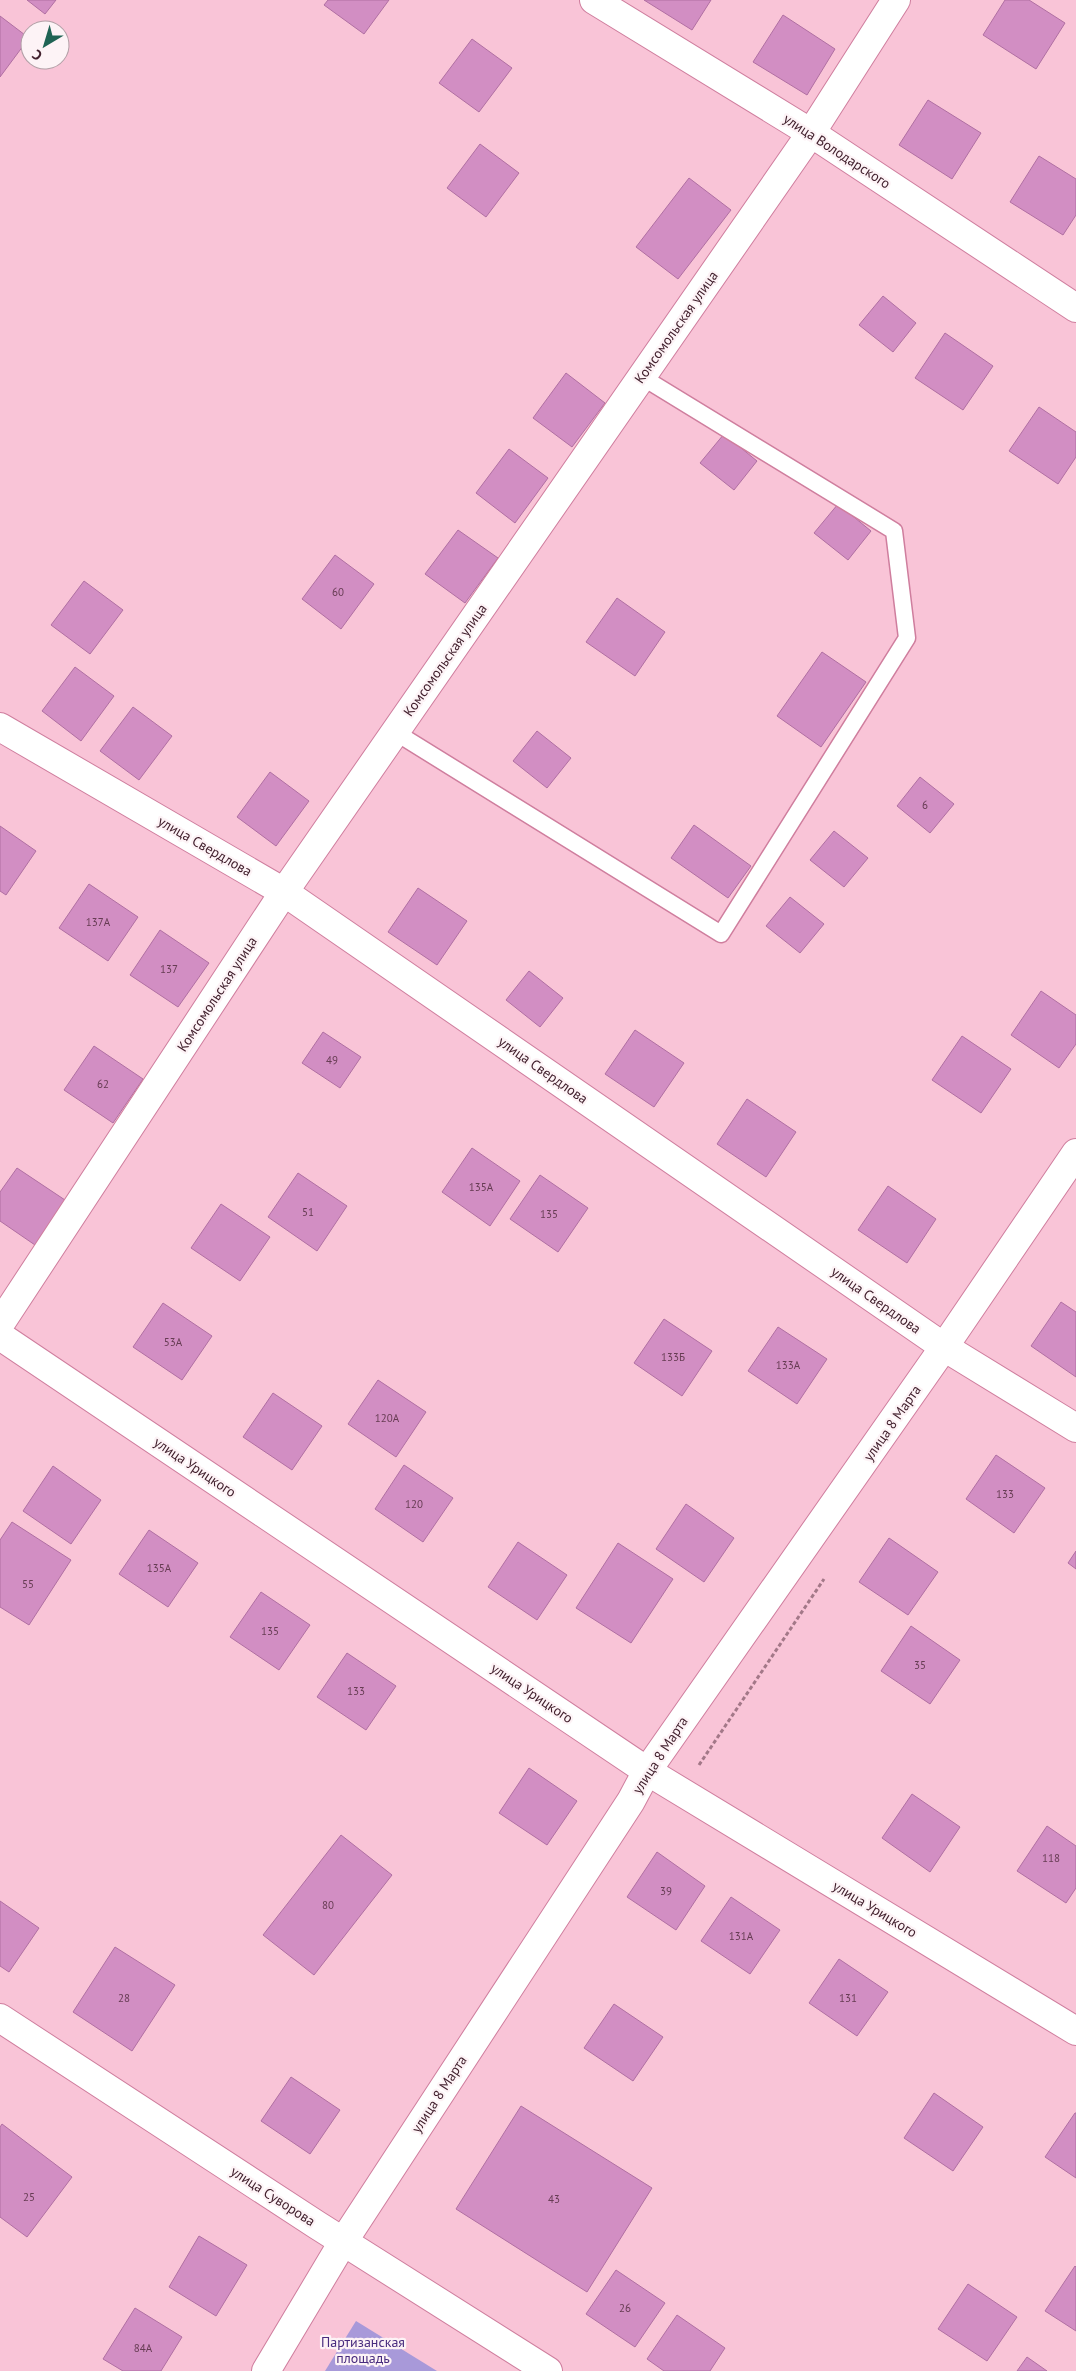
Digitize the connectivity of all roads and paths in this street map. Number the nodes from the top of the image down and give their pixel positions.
1 (594, 0) edge
2 (896, 0) edge
3 (811, 133) junction
4 (1076, 308) edge
5 (642, 376) junction
6 (0, 727) edge
7 (395, 732) junction
8 (284, 892) junction
9 (1076, 1153) edge
10 (0, 1324) edge
11 (0, 1336) edge
12 (944, 1348) junction
13 (1076, 1428) edge
14 (647, 1771) junction
15 (0, 2018) edge
16 (1076, 2031) edge
17 (343, 2242) junction
18 (266, 2371) edge
19 (548, 2371) edge

1 - 3 street, улица Володарского
2 - 3 street, Комсомольская улица
3 - 4 street, улица Володарского
3 - 5 street, Комсомольская улица
5 - 7 street, Комсомольская улица
5 - 7 lane
6 - 8 street, улица Свердлова
7 - 8 street, Комсомольская улица
8 - 10 street, Комсомольская улица
8 - 12 street, улица Свердлова
9 - 12 street, улица 8 Марта
11 - 14 street, улица Урицкого
12 - 13 street, улица Свердлова
12 - 14 street, улица 8 Марта
14 - 16 street, улица Урицкого
14 - 17 street, улица 8 Марта
15 - 17 street, улица Суворова
17 - 18 street, улица 8 Марта
17 - 19 street, улица Суворова

